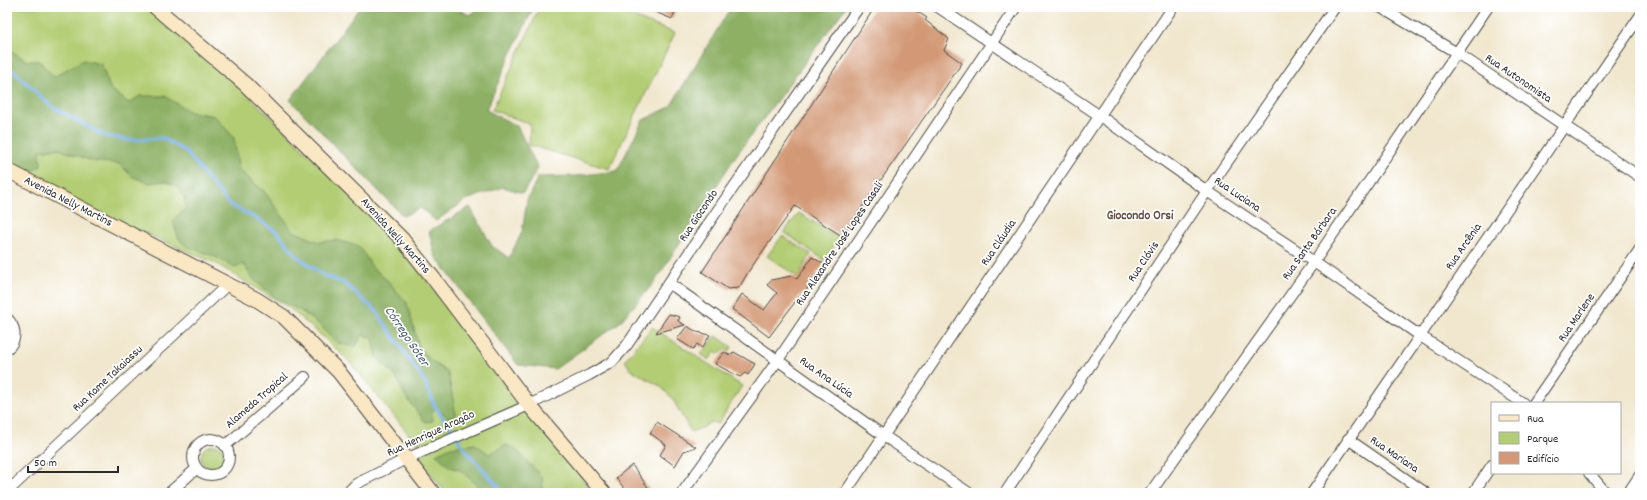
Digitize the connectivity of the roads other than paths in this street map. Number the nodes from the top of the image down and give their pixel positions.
1 (155, 7) edge
2 (860, 7) edge
3 (938, 7) edge
4 (1016, 7) edge
5 (1173, 7) edge
6 (1335, 7) edge
7 (1380, 7) edge
8 (1488, 7) edge
9 (1640, 16) edge
10 (991, 44) junction
11 (1457, 53) junction
12 (1100, 116) junction
13 (1564, 125) junction
14 (7, 170) edge
15 (1640, 176) edge
16 (1207, 191) junction
17 (1640, 248) edge
18 (1314, 262) junction
19 (669, 283) junction
20 (227, 285) junction
21 (7, 318) edge
22 (1419, 335) junction
23 (7, 349) edge
24 (778, 360) junction
25 (305, 377) dead end
26 (1522, 402) edge
27 (1535, 402) edge
28 (529, 405) junction
29 (884, 436) junction
30 (1348, 439) junction
31 (226, 445) junction
32 (408, 458) junction
33 (1491, 466) edge
34 (196, 469) junction
35 (1590, 474) edge
36 (1640, 476) edge
37 (14, 490) edge
38 (169, 493) edge
39 (347, 493) edge
40 (433, 493) edge
41 (604, 493) edge
42 (682, 493) edge
43 (845, 493) edge
44 (969, 493) edge
45 (1005, 493) edge
46 (1150, 493) edge
47 (1312, 493) edge
48 (1426, 493) edge
49 (1473, 493) edge
50 (1606, 493) edge
51 (1628, 493) edge

1 - 28 main road, Avenida Nelly Martins
2 - 19 street, Rua Giocondo
3 - 10 street, Rua Luciana
4 - 10 street, Rua Alexandre José Lopes Casali
5 - 12 street, Rua Cláudia
6 - 16 street, Rua Clóvis
7 - 11 street, Rua Autonomista
8 - 11 street, Rua Santa Bárbara
9 - 13 street, Rua Arcênia
10 - 12 street, Rua Luciana
10 - 24 street, Rua Alexandre José Lopes Casali
11 - 13 street, Rua Autonomista
11 - 18 street, Rua Santa Bárbara
12 - 16 street, Rua Luciana
12 - 29 street, Rua Cláudia
13 - 15 street, Rua Autonomista
13 - 22 street, Rua Arcênia
14 - 20 main road, Avenida Nelly Martins
16 - 18 street, Rua Luciana
16 - 45 street, Rua Clóvis
17 - 27 street, Rua Marlene
18 - 22 street, Rua Luciana
18 - 46 street, Rua Santa Bárbara
19 - 24 street, Rua Ana Lúcia
19 - 28 street, Rua Giocondo
20 - 32 main road, Avenida Nelly Martins
20 - 37 street, Rua Kame Takaiassu
21 - 23 street
22 - 26 street, Rua Luciana
22 - 30 street, Rua Arcênia
24 - 29 street, Rua Ana Lúcia
24 - 42 street, Rua Alexandre José Lopes Casali
25 - 31 street, Alameda Tropical
28 - 32 street, Rua Henrique Aragão
28 - 41 main road, Avenida Nelly Martins
29 - 43 street, Rua Cláudia
29 - 44 street, Rua Ana Lúcia
30 - 47 street, Rua Arcênia
30 - 48 street, Rua Mariana
31 - 34 street
31 - 34 street
32 - 39 street, Rua Henrique Aragão
32 - 40 main road, Avenida Nelly Martins
33 - 49 street
34 - 38 street
35 - 50 street
36 - 51 street

